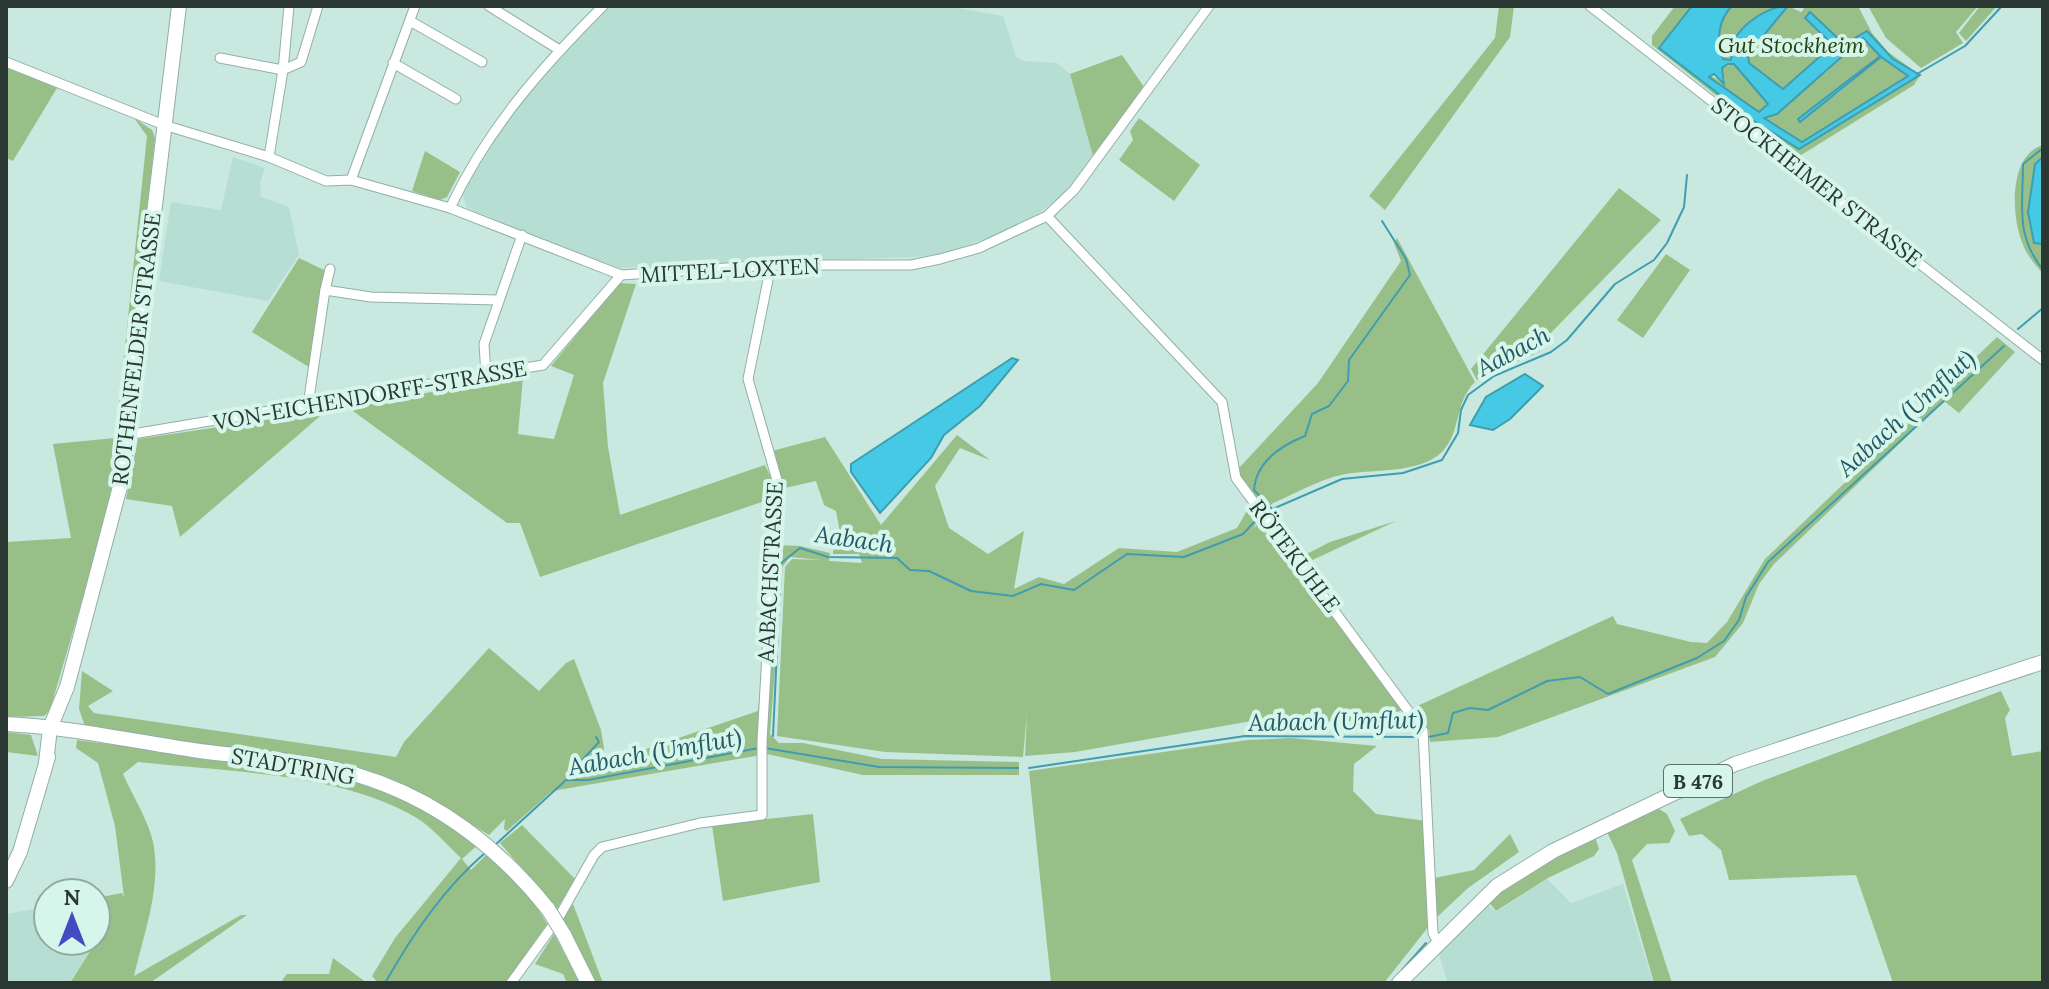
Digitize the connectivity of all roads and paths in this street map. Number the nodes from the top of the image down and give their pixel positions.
1 (179, 6) edge
2 (289, 6) edge
3 (318, 6) edge
4 (415, 6) edge
5 (489, 6) edge
6 (603, 6) edge
7 (1209, 6) edge
8 (1590, 6) edge
9 (410, 21) junction
10 (558, 49) junction
11 (220, 58) dead end
12 (6, 62) edge
13 (482, 62) dead end
14 (393, 63) junction
15 (283, 70) junction
16 (456, 99) dead end
17 (164, 125) junction
18 (269, 157) junction
19 (351, 180) junction
20 (450, 208) junction
21 (1047, 216) junction
22 (522, 235) junction
23 (771, 265) junction
24 (330, 269) dead end
25 (621, 275) junction
26 (325, 290) junction
27 (498, 300) junction
28 (2043, 360) edge
29 (486, 375) junction
30 (308, 405) junction
31 (127, 435) junction
32 (2043, 662) edge
33 (6, 724) edge
34 (55, 729) junction
35 (6, 881) edge
36 (1437, 941) junction
37 (511, 983) edge
38 (588, 983) edge
39 (1399, 983) edge

1 - 17 street, ROTHENFELDER STRASSE
2 - 15 street
3 - 15 street
4 - 9 street
5 - 10 street
6 - 10 street
7 - 21 street, MITTEL-LOXTEN
8 - 28 street, STOCKHEIMER STRASSE
9 - 13 street
9 - 14 street
10 - 20 street
11 - 15 street
12 - 17 street, MITTEL-LOXTEN
14 - 16 street
14 - 19 street
15 - 18 street
17 - 18 street, MITTEL-LOXTEN
17 - 31 street, ROTHENFELDER STRASSE
18 - 19 street, MITTEL-LOXTEN
19 - 20 street, MITTEL-LOXTEN
20 - 22 street, MITTEL-LOXTEN
21 - 23 street, MITTEL-LOXTEN
21 - 36 street, RÖTEKUHLE
22 - 25 street, MITTEL-LOXTEN
22 - 27 street
23 - 25 street, MITTEL-LOXTEN
23 - 37 street, AABACHSTRASSE
24 - 26 street
25 - 29 street, VON-EICHENDORFF-STRASSE
26 - 27 street
26 - 30 street
27 - 29 street
29 - 30 street, VON-EICHENDORFF-STRASSE
30 - 31 street, VON-EICHENDORFF-STRASSE
31 - 34 street, ROTHENFELDER STRASSE
32 - 36 street, B 476
33 - 34 street, STADTRING
34 - 35 street, ROTHENFELDER STRASSE
34 - 38 street, STADTRING, bridge
36 - 39 street, B 476

